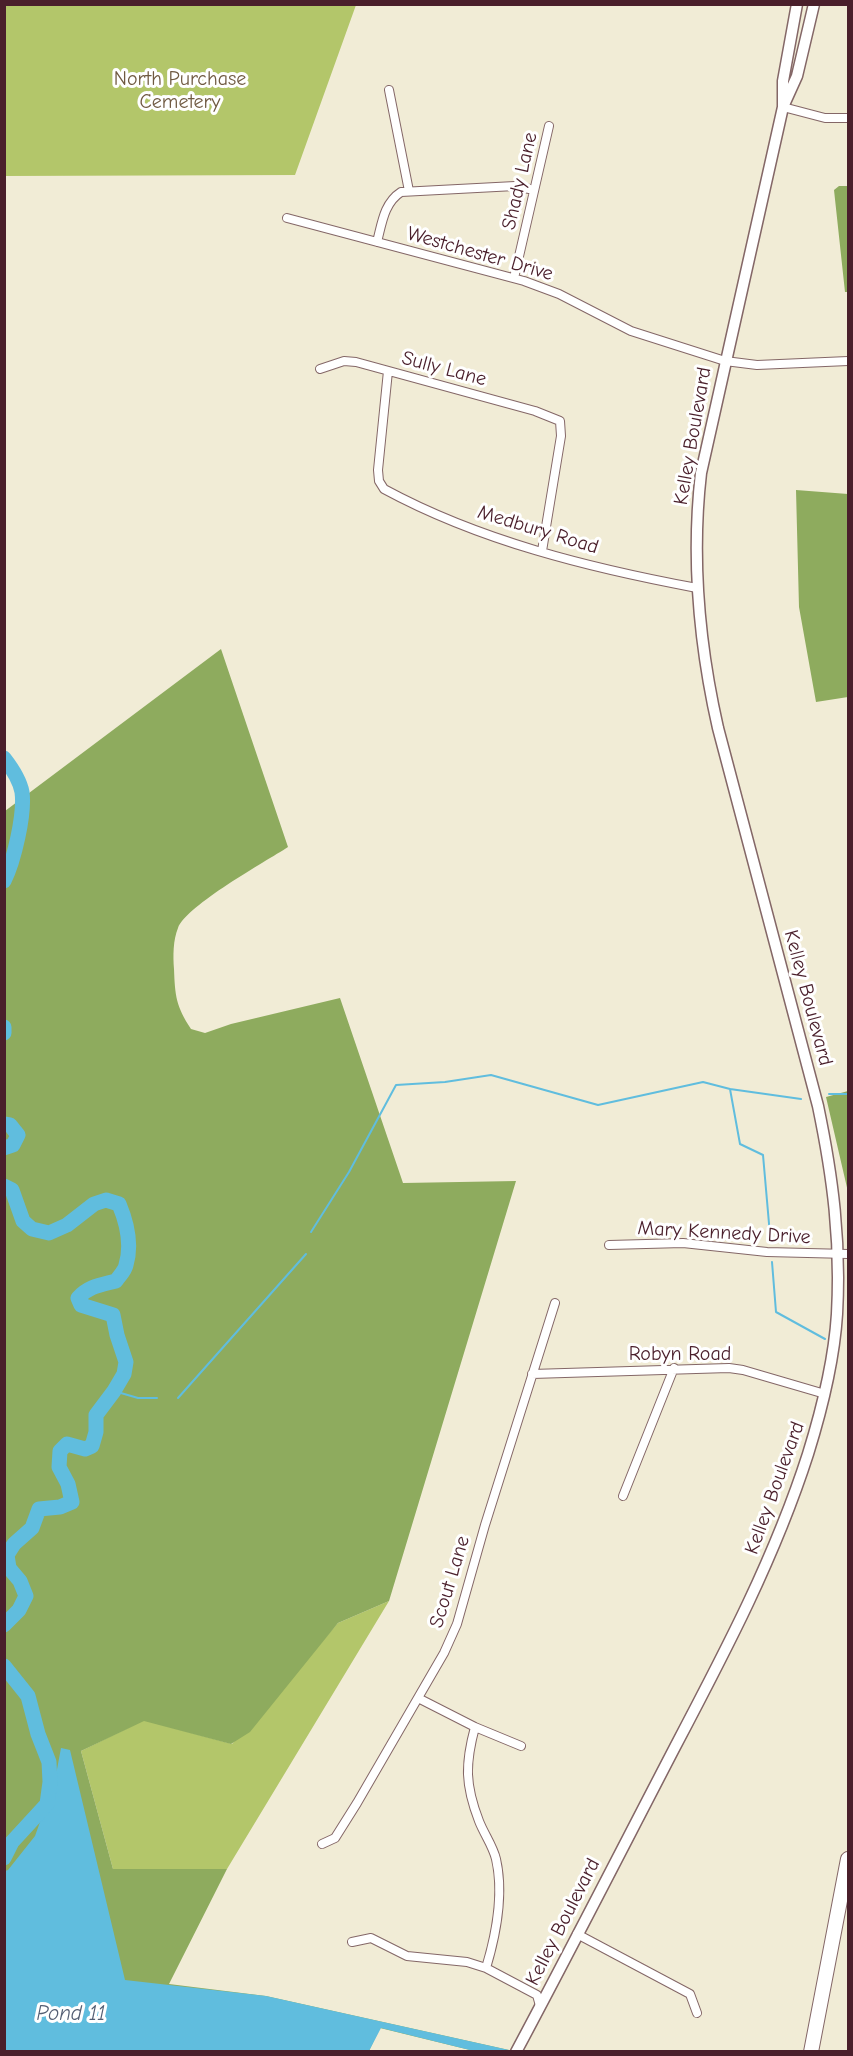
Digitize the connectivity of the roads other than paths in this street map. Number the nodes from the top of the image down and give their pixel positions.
1 (797, 4) edge
2 (814, 4) edge
3 (389, 90) dead end
4 (783, 107) junction
5 (849, 118) edge
6 (549, 126) dead end
7 (534, 190) junction
8 (409, 191) junction
9 (287, 218) dead end
10 (377, 242) junction
11 (514, 278) junction
12 (725, 361) junction
13 (849, 361) edge
14 (320, 369) dead end
15 (388, 371) junction
16 (542, 551) junction
17 (697, 588) junction
18 (609, 1245) dead end
19 (843, 1253) edge
20 (555, 1303) dead end
21 (675, 1368) junction
22 (532, 1374) junction
23 (825, 1394) junction
24 (623, 1496) dead end
25 (418, 1698) junction
26 (475, 1727) junction
27 (521, 1746) dead end
28 (322, 1844) dead end
29 (849, 1859) edge
30 (577, 1934) junction
31 (352, 1942) dead end
32 (486, 1968) junction
33 (540, 2006) junction
34 (697, 2013) dead end
35 (516, 2052) edge
36 (811, 2052) edge

1 - 4 main road
2 - 4 main road
3 - 8 street
4 - 5 street
4 - 12 main road, Kelley Boulevard
6 - 7 street, Shady Lane
7 - 8 street
7 - 11 street, Shady Lane
8 - 10 street
9 - 10 street, Westchester Drive
10 - 11 street, Westchester Drive
11 - 12 street, Westchester Drive
12 - 13 street, Westchester Drive
12 - 17 main road, Kelley Boulevard
14 - 15 street, Sully Lane
15 - 16 street, Medbury Road
15 - 16 street, Sully Lane
16 - 17 street, Medbury Road
17 - 19 main road, Kelley Boulevard
18 - 19 street, Mary Kennedy Drive
19 - 23 main road, Kelley Boulevard
20 - 22 street, Scout Lane
21 - 22 street, Robyn Road
21 - 23 street, Robyn Road
21 - 24 street
22 - 25 street, Scout Lane
23 - 30 main road, Kelley Boulevard
25 - 26 street
25 - 28 street, Scout Lane
26 - 27 street
26 - 32 street
29 - 36 highway
30 - 33 main road, Kelley Boulevard
30 - 34 street
31 - 32 street
32 - 33 street
33 - 35 main road, Kelley Boulevard

